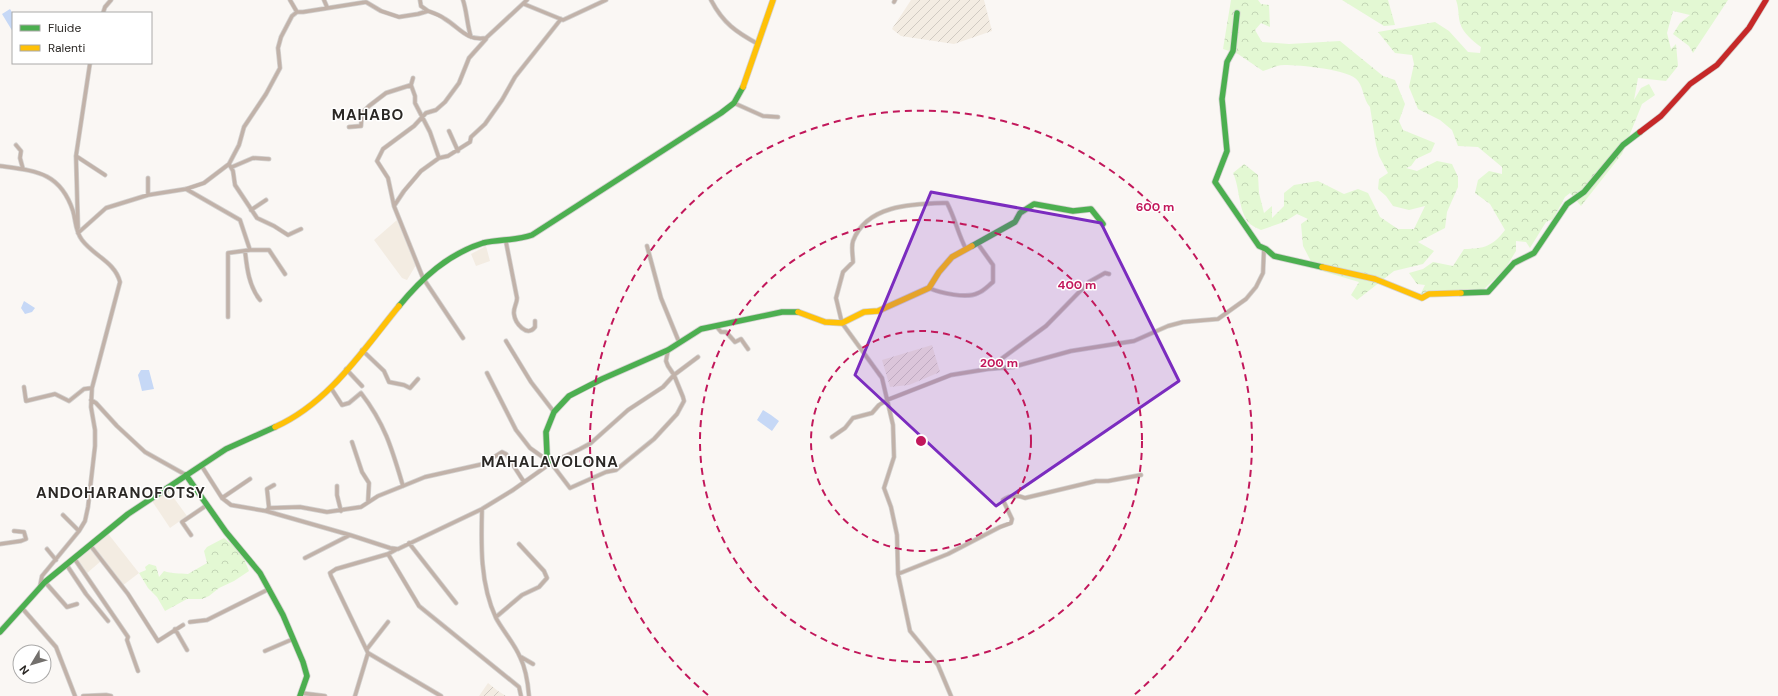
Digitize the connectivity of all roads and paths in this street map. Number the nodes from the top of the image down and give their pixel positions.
1 (111, 0) edge
2 (290, 0) edge
3 (324, 0) edge
4 (420, 0) edge
5 (463, 0) edge
6 (527, 0) edge
7 (606, 0) edge
8 (711, 0) edge
9 (773, 0) edge
10 (1766, 0) edge
11 (524, 4) junction
12 (327, 8) junction
13 (428, 11) junction
14 (103, 12) edge
15 (297, 12) junction
16 (1237, 13) dead end
17 (561, 19) junction
18 (471, 37) junction
19 (486, 38) junction
20 (758, 44) junction
21 (90, 64) edge
22 (413, 78) dead end
23 (411, 84) junction
24 (734, 103) junction
25 (422, 116) junction
26 (778, 117) dead end
27 (349, 127) dead end
28 (449, 131) dead end
29 (16, 146) dead end
30 (458, 151) junction
31 (76, 156) junction
32 (439, 158) junction
33 (269, 159) dead end
34 (230, 165) junction
35 (0, 166) edge
36 (23, 169) junction
37 (105, 175) dead end
38 (148, 178) dead end
39 (186, 189) junction
40 (148, 195) junction
41 (266, 200) dead end
42 (394, 206) junction
43 (251, 210) junction
44 (1104, 224) dead end
45 (301, 230) dead end
46 (78, 233) junction
47 (506, 242) junction
48 (978, 244) junction
49 (648, 246) dead end
50 (966, 248) junction
51 (1264, 248) junction
52 (248, 251) junction
53 (285, 274) dead end
54 (1109, 274) dead end
55 (423, 278) junction
56 (929, 288) junction
57 (260, 300) dead end
58 (228, 316) dead end
59 (535, 321) dead end
60 (842, 323) junction
61 (716, 325) junction
62 (463, 338) dead end
63 (506, 341) dead end
64 (679, 342) junction
65 (748, 349) dead end
66 (362, 350) junction
67 (668, 350) junction
68 (698, 357) dead end
69 (346, 369) junction
70 (988, 369) junction
71 (488, 373) dead end
72 (674, 375) junction
73 (418, 379) dead end
74 (362, 386) dead end
75 (24, 388) dead end
76 (92, 388) junction
77 (331, 388) junction
78 (91, 400) junction
79 (887, 400) junction
80 (554, 412) junction
81 (832, 437) dead end
82 (352, 442) dead end
83 (550, 462) junction
84 (201, 465) junction
85 (186, 475) junction
86 (1142, 475) dead end
87 (250, 479) dead end
88 (524, 482) junction
89 (274, 485) dead end
90 (337, 486) dead end
91 (403, 486) junction
92 (222, 498) junction
93 (368, 502) junction
94 (207, 505) junction
95 (482, 508) junction
96 (268, 509) junction
97 (341, 511) junction
98 (62, 515) dead end
99 (14, 531) dead end
100 (79, 531) junction
101 (191, 535) dead end
102 (350, 535) junction
103 (410, 543) junction
104 (0, 544) edge
105 (519, 544) dead end
106 (90, 545) junction
107 (398, 548) junction
108 (47, 549) dead end
109 (388, 554) junction
110 (74, 558) junction
111 (305, 558) dead end
112 (56, 560) junction
113 (66, 564) junction
114 (898, 574) junction
115 (45, 582) junction
116 (40, 587) junction
117 (269, 589) junction
118 (456, 603) dead end
119 (77, 604) dead end
120 (22, 608) junction
121 (496, 617) junction
122 (108, 621) dead end
123 (190, 622) dead end
124 (388, 622) dead end
125 (184, 625) dead end
126 (175, 629) junction
127 (0, 632) edge
128 (293, 639) junction
129 (188, 650) dead end
130 (265, 651) dead end
131 (368, 651) junction
132 (520, 658) junction
133 (533, 664) dead end
134 (138, 671) dead end
135 (301, 695) edge
136 (75, 696) edge
137 (82, 696) edge
138 (111, 696) edge
139 (325, 696) edge
140 (355, 696) edge
141 (441, 696) edge
142 (521, 696) edge
143 (528, 696) edge
144 (951, 696) edge

1 - 14 street
2 - 15 street
3 - 12 street
4 - 13 street
5 - 18 street
6 - 11 street
7 - 17 street
8 - 20 street
9 - 20 street
10 - 51 street
11 - 17 street
11 - 19 street
12 - 13 street
12 - 15 street
13 - 18 street
15 - 34 street
16 - 51 street
17 - 30 street
18 - 19 street
19 - 25 street
20 - 24 street
21 - 31 street
22 - 23 street
23 - 25 street
23 - 27 street
24 - 26 street
24 - 47 street
25 - 32 street
25 - 42 street
28 - 30 street
29 - 36 street
30 - 32 street
31 - 37 street
31 - 46 street
32 - 42 street
33 - 34 street
34 - 39 street
34 - 43 street
35 - 36 street
36 - 46 street
38 - 40 street
39 - 40 street
39 - 52 street
40 - 46 street
41 - 43 street
42 - 55 street
43 - 45 street
44 - 48 street
46 - 76 street
47 - 55 street
47 - 59 street
48 - 50 street
48 - 56 street
49 - 64 street
50 - 56 street
50 - 60 street
51 - 70 street
52 - 53 street
52 - 57 street
52 - 58 street
54 - 70 street
55 - 62 street
55 - 66 street
56 - 60 street
60 - 61 street
60 - 79 street
61 - 64 street
61 - 65 street
63 - 80 street
64 - 67 street
66 - 69 street
66 - 73 street
67 - 72 street
67 - 80 street
68 - 72 street
69 - 74 street
69 - 77 street
70 - 79 street
71 - 83 street
72 - 83 street
72 - 83 street
75 - 76 street
76 - 78 street
77 - 84 street
77 - 91 street
78 - 85 street
78 - 100 street
79 - 81 street
79 - 114 street
80 - 83 street
82 - 93 street
83 - 88 street
84 - 85 street
84 - 92 street
85 - 94 street
85 - 106 street
86 - 114 street
87 - 92 street
88 - 91 street
88 - 95 street
89 - 96 street
90 - 97 street
91 - 93 street
92 - 96 street
93 - 97 street
94 - 101 street
94 - 117 street
95 - 103 street
95 - 121 street
96 - 97 street
96 - 102 street
98 - 100 street
99 - 104 street
100 - 112 street
102 - 107 street
102 - 111 street
103 - 107 street
103 - 118 street
105 - 121 street
106 - 110 street
106 - 126 street
107 - 109 street
108 - 112 street
109 - 131 street
109 - 142 street
110 - 113 street
110 - 134 street
112 - 116 street
113 - 115 street
113 - 122 street
114 - 144 street
115 - 116 street
115 - 119 street
116 - 120 street
117 - 123 street
117 - 128 street
120 - 127 street
120 - 136 street
121 - 132 street
124 - 131 street
125 - 126 street
126 - 129 street
128 - 130 street
128 - 135 street
131 - 140 street
131 - 141 street
132 - 133 street
132 - 143 street
135 - 139 street
137 - 138 street

